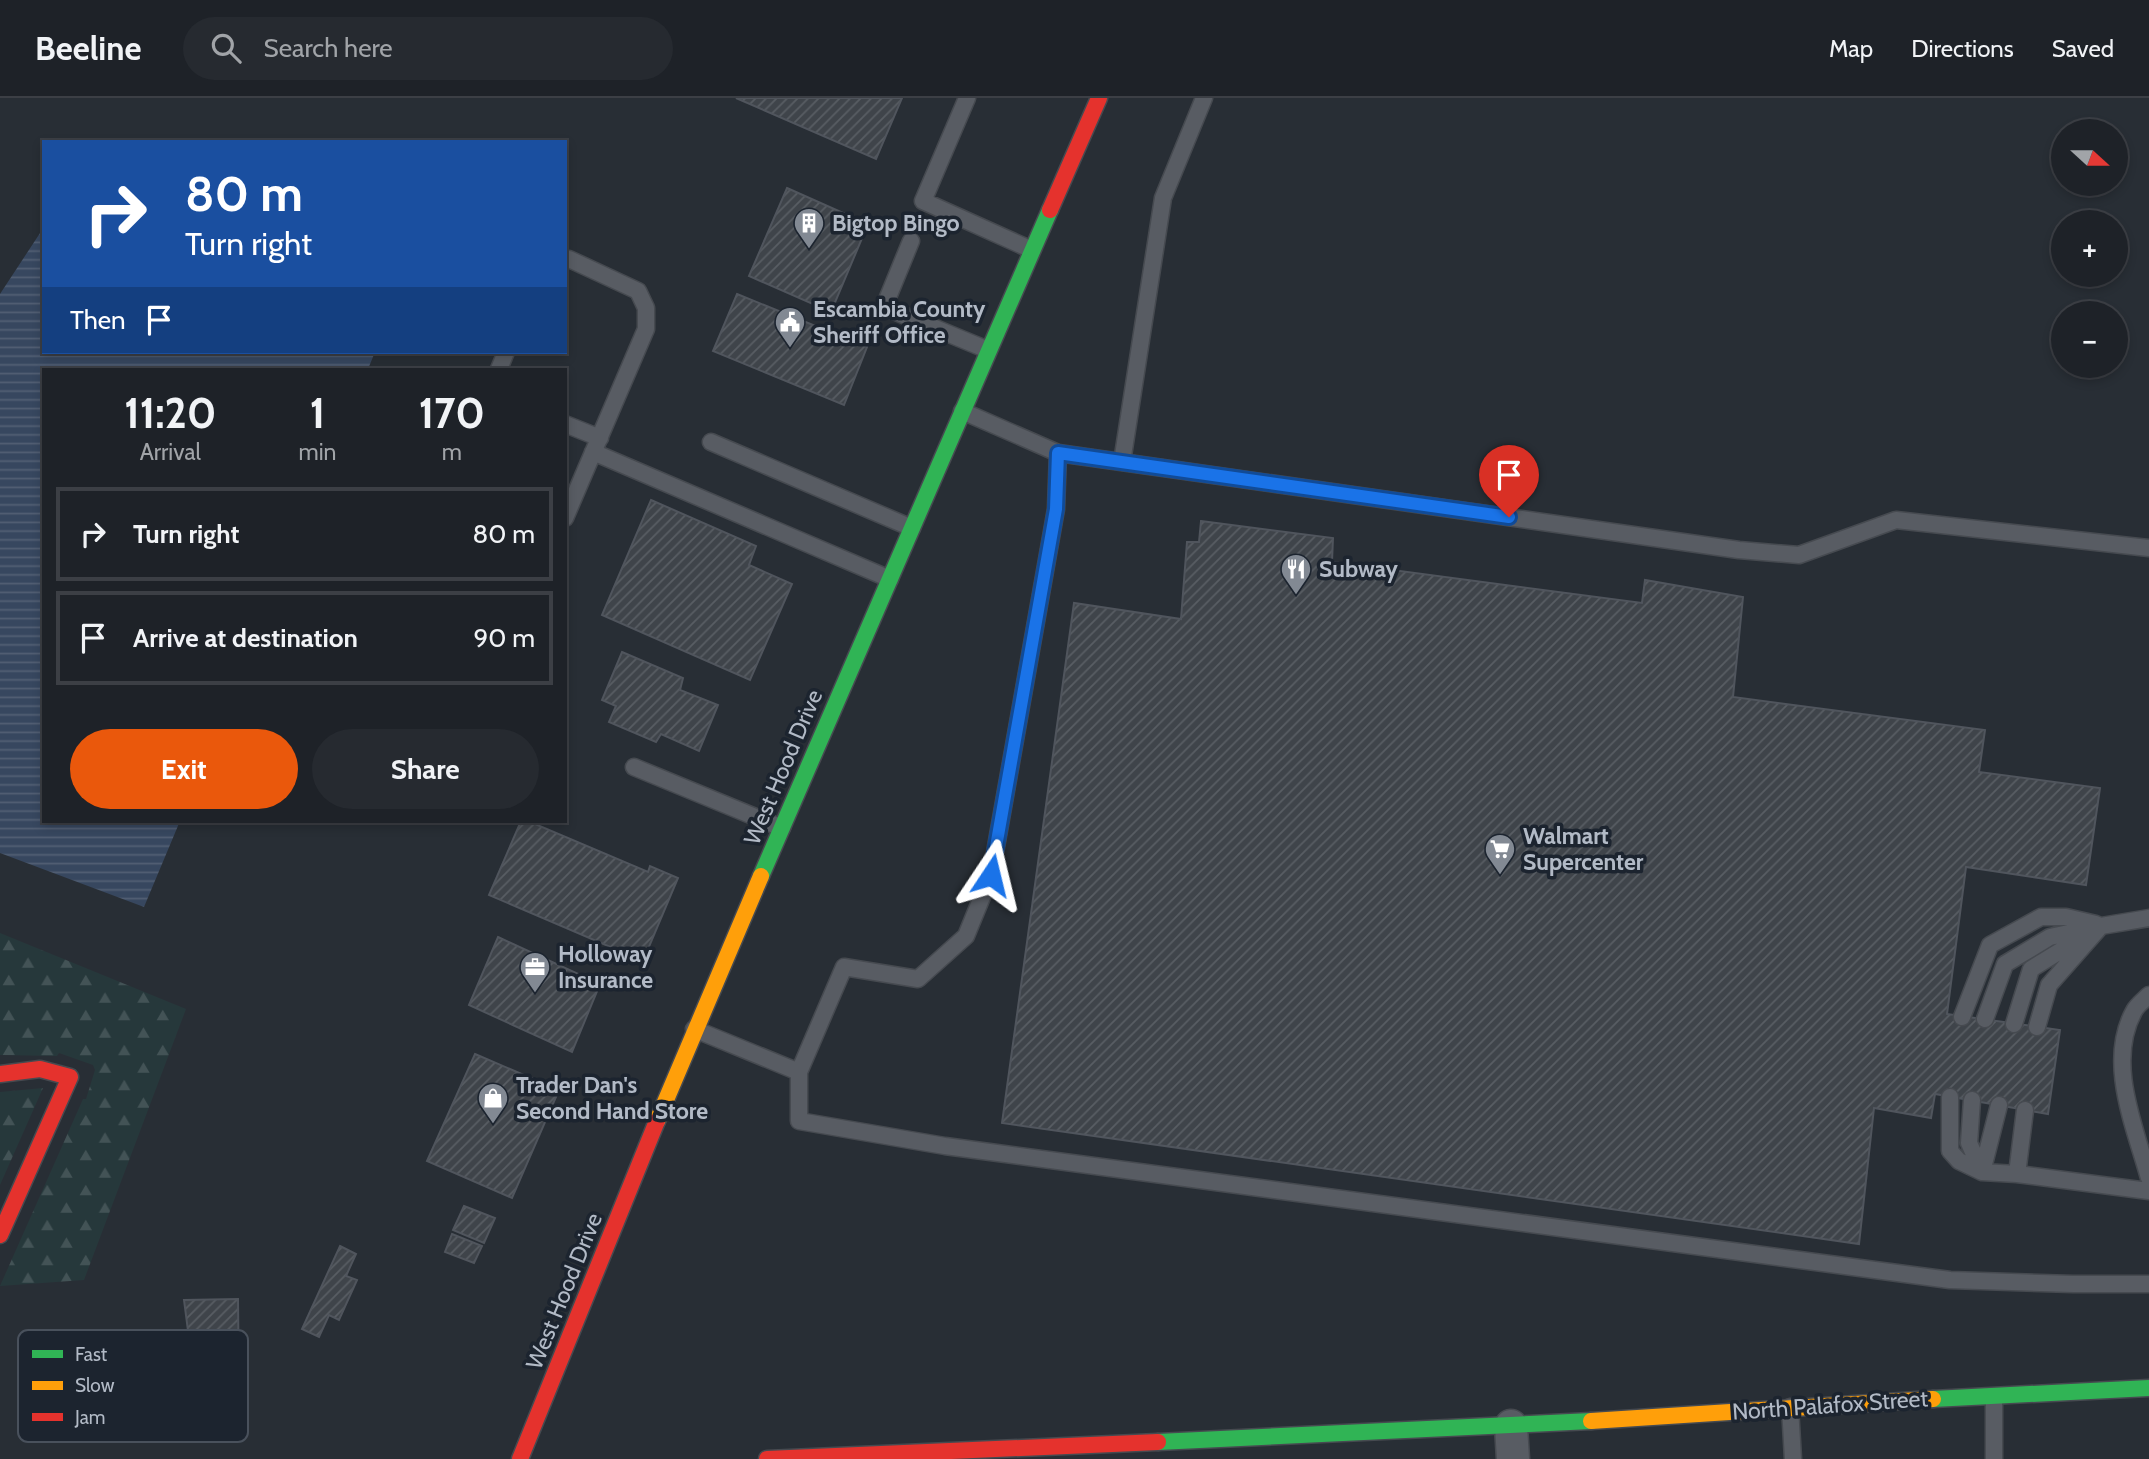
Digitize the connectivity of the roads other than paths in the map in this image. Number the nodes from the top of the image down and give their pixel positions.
1 (967, 98) edge
2 (1099, 98) edge
3 (1204, 98) edge
4 (911, 241) dead end
5 (1032, 250) junction
6 (567, 260) edge
7 (988, 350) junction
8 (962, 411) junction
9 (567, 425) edge
10 (711, 442) dead end
11 (596, 445) junction
12 (1058, 453) junction
13 (1122, 462) junction
14 (567, 513) edge
15 (912, 528) junction
16 (2149, 548) edge
17 (890, 579) junction
18 (634, 767) dead end
19 (782, 828) junction
20 (2149, 918) edge
21 (2101, 926) junction
22 (2149, 995) edge
23 (1962, 1017) dead end
24 (1985, 1019) dead end
25 (2014, 1024) dead end
26 (2037, 1027) dead end
27 (694, 1029) junction
28 (799, 1072) junction
29 (0, 1073) edge
30 (1950, 1097) dead end
31 (1972, 1100) dead end
32 (1999, 1105) dead end
33 (2025, 1110) dead end
34 (1982, 1171) junction
35 (2017, 1174) junction
36 (2149, 1178) edge
37 (2149, 1191) edge
38 (0, 1236) edge
39 (2149, 1284) edge
40 (2149, 1388) edge
41 (1994, 1394) junction
42 (1790, 1407) junction
43 (1511, 1426) junction
44 (1258, 1447) edge
45 (520, 1459) edge
46 (767, 1459) edge
47 (1513, 1459) edge
48 (1793, 1459) edge
49 (1994, 1459) edge

1 - 5 lane
2 - 5 street, West Hood Drive
3 - 13 lane
4 - 7 lane
5 - 7 street, West Hood Drive
6 - 11 lane
7 - 8 street, West Hood Drive
8 - 12 lane
8 - 15 street, West Hood Drive
9 - 11 lane
10 - 15 lane
11 - 14 lane
11 - 17 lane
12 - 13 lane
12 - 28 lane
13 - 16 lane
15 - 17 street, West Hood Drive
17 - 19 street, West Hood Drive
18 - 19 lane
19 - 27 street, West Hood Drive
20 - 21 lane
21 - 23 lane
21 - 24 lane
21 - 25 lane
21 - 26 lane
22 - 36 lane
27 - 28 lane
27 - 45 street, West Hood Drive
28 - 39 lane
29 - 38 street
30 - 34 lane
31 - 34 lane
32 - 34 lane
33 - 35 lane
34 - 35 lane
35 - 37 lane
40 - 41 street, North Palafox Street
41 - 42 street, North Palafox Street
41 - 49 lane
42 - 43 street, North Palafox Street
42 - 48 lane
43 - 44 street, North Palafox Street
43 - 47 street
44 - 46 street, North Palafox Street

